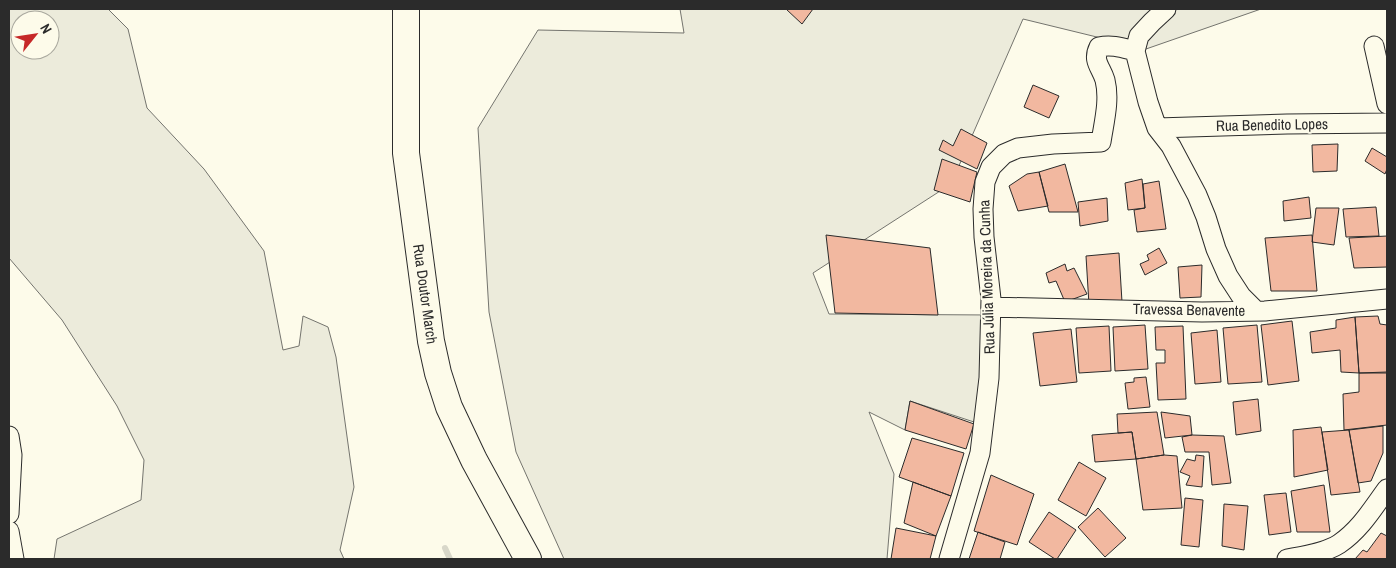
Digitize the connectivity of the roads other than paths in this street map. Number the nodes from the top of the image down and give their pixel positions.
1 (406, 9) edge
2 (1166, 9) edge
3 (1374, 46) dead end
4 (1135, 52) junction
5 (1387, 104) edge
6 (1387, 123) edge
7 (1158, 128) junction
8 (1387, 299) edge
9 (991, 307) junction
10 (1256, 311) junction
11 (9, 436) edge
12 (1387, 489) edge
13 (9, 514) edge
14 (9, 531) edge
15 (14, 559) edge
16 (528, 559) edge
17 (949, 559) edge
18 (1287, 559) edge

1 - 16 main road, Rua Doutor March
2 - 4 street
3 - 5 street
4 - 7 street
4 - 9 street, Rua Júlia Moreira da Cunha
6 - 7 street, Rua Benedito Lopes
7 - 10 street
8 - 10 street, Travessa Benavente
9 - 10 street, Travessa Benavente
9 - 17 street, Rua Júlia Moreira da Cunha
11 - 13 street
12 - 18 street
14 - 15 street

